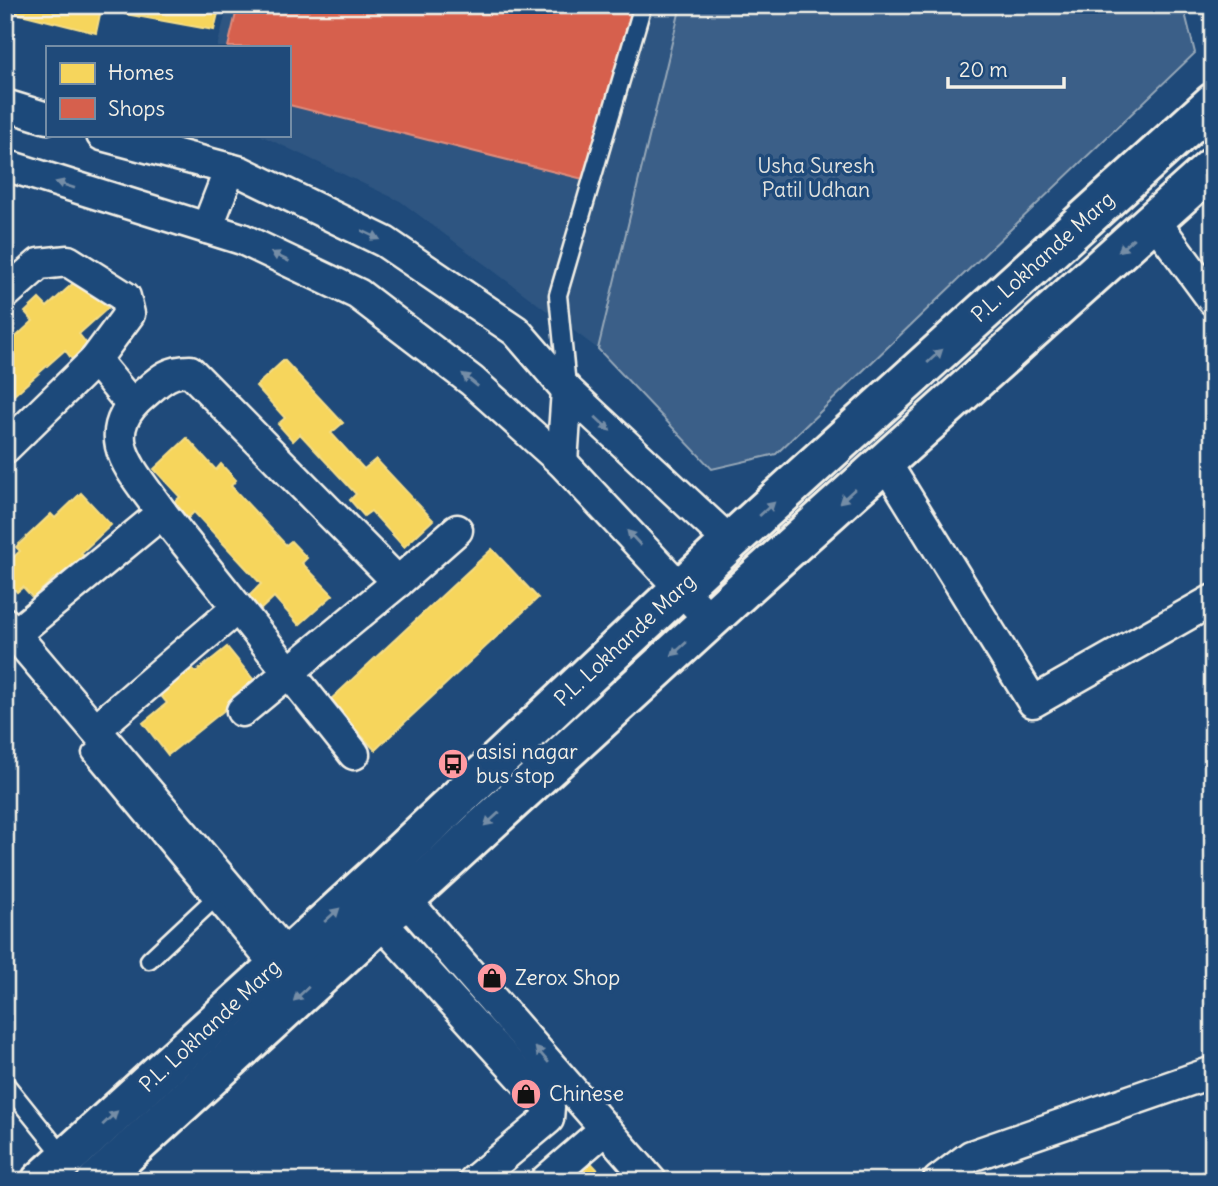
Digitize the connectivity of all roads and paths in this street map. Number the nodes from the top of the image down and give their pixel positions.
1 (643, 5) edge
2 (1213, 103) edge
3 (5, 105) edge
4 (46, 118) edge
5 (106, 136) edge
6 (5, 165) edge
7 (1213, 167) edge
8 (230, 169) junction
9 (1154, 220) junction
10 (207, 228) junction
11 (1043, 257) junction
12 (5, 260) edge
13 (39, 264) junction
14 (1074, 292) junction
15 (5, 294) edge
16 (1213, 300) edge
17 (95, 360) junction
18 (567, 390) junction
19 (131, 404) junction
20 (5, 448) edge
21 (562, 462) junction
22 (886, 462) junction
23 (162, 513) junction
24 (457, 530) dead end
25 (730, 542) junction
26 (398, 582) junction
27 (681, 588) junction
28 (1213, 600) edge
29 (237, 608) junction
30 (710, 620) junction
31 (10, 628) edge
32 (289, 673) junction
33 (242, 711) dead end
34 (93, 741) junction
35 (354, 754) dead end
36 (389, 897) junction
37 (213, 900) junction
38 (149, 960) dead end
39 (279, 963) junction
40 (1213, 1072) edge
41 (5, 1083) edge
42 (606, 1129) junction
43 (53, 1170) edge
44 (97, 1181) edge
45 (474, 1181) edge
46 (545, 1181) edge
47 (651, 1181) edge
48 (938, 1181) edge

1 - 18 lane
2 - 11 main road, P.L. Lokhande Marg
3 - 4 street
5 - 8 street
10 -> 6 street
7 - 9 main road, P.L. Lokhande Marg
8 - 10 street
8 -> 18 street
9 -> 14 main road, P.L. Lokhande Marg
9 - 16 street
21 -> 10 street
11 - 14 main road
25 -> 11 main road, P.L. Lokhande Marg
12 - 13 street
13 - 15 street
13 - 17 street
14 - 22 main road, P.L. Lokhande Marg
17 - 19 street
17 - 20 street
18 - 21 street
18 -> 25 street
19 - 23 street
19 - 26 street
27 -> 21 street
22 - 28 street
22 -> 30 main road, P.L. Lokhande Marg
23 - 29 street
23 - 31 street
24 - 26 street
25 - 27 main road, P.L. Lokhande Marg
26 - 32 street
27 - 30 street
27 - 36 main road, P.L. Lokhande Marg
29 - 32 street
29 - 34 street
30 -> 36 main road, P.L. Lokhande Marg
31 - 34 street
32 - 33 street
32 - 35 street
34 - 37 lane
34 - 39 street
39 -> 36 main road, P.L. Lokhande Marg
42 -> 36 street
36 -> 44 main road, P.L. Lokhande Marg
36 - 45 street
37 - 38 lane
37 - 39 lane
43 -> 39 main road, P.L. Lokhande Marg
40 - 48 street
41 - 43 lane
42 - 46 street
42 - 47 street

